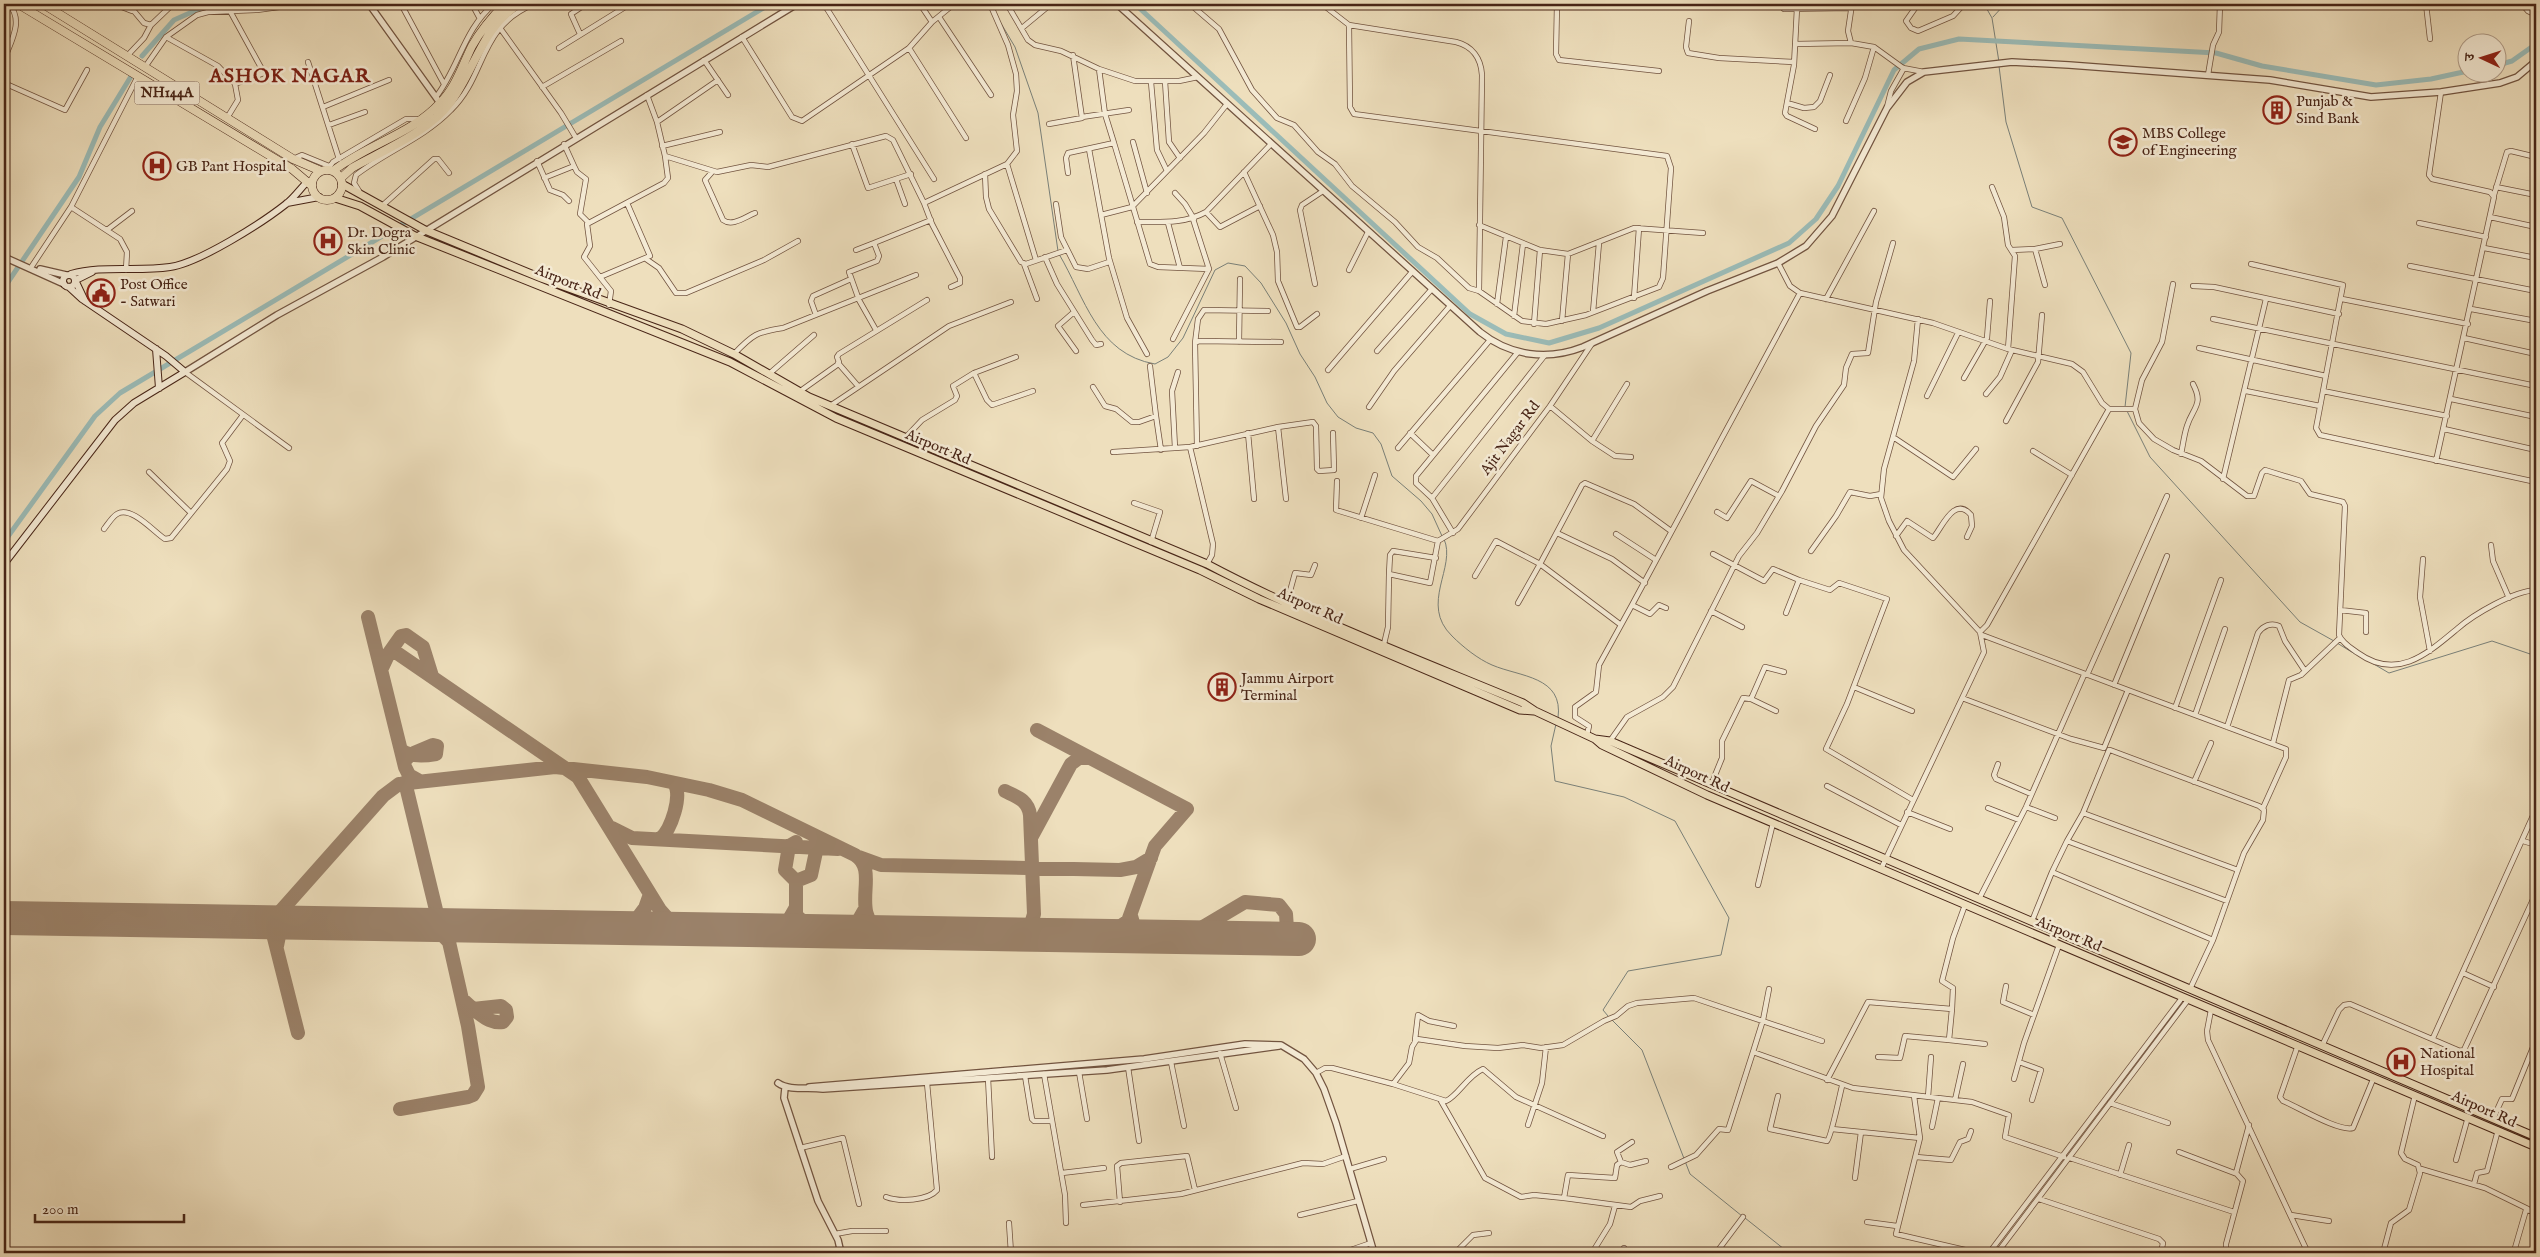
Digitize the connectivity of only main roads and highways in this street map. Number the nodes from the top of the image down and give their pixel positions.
1 (18, 4) edge
2 (42, 4) edge
3 (505, 4) edge
4 (519, 4) edge
5 (328, 170) junction
6 (342, 181) junction
7 (310, 184) junction
8 (318, 197) junction
9 (335, 198) junction
10 (287, 204) junction
11 (96, 270) junction
12 (68, 275) junction
13 (85, 276) junction
14 (76, 281) junction
15 (67, 286) junction
16 (82, 294) junction
17 (86, 302) junction
18 (156, 352) junction
19 (158, 386) junction
20 (7, 551) edge
21 (4, 564) edge
22 (1537, 712) junction
23 (1595, 739) junction
24 (2536, 1137) edge
25 (2536, 1147) edge

1 - 7 highway, NH144A
2 - 5 highway, NH144A
3 - 5 highway
4 - 6 highway
5 - 6 highway, NH144A
5 - 7 highway
6 - 9 highway
6 - 22 main road
7 - 8 highway, NH144A
7 - 10 main road
8 - 9 highway
8 - 10 main road
9 - 22 main road, Airport Rd
10 - 11 main road
11 - 12 main road
11 - 13 main road
12 - 14 main road
12 - 15 main road
13 - 14 main road
13 - 16 main road
14 - 15 main road
14 - 16 main road
15 - 17 main road
16 - 17 main road
17 - 18 main road
18 - 19 main road
18 - 19 main road
19 - 20 main road
20 - 21 main road
22 - 23 main road
23 - 24 main road
23 - 25 main road, Airport Rd

